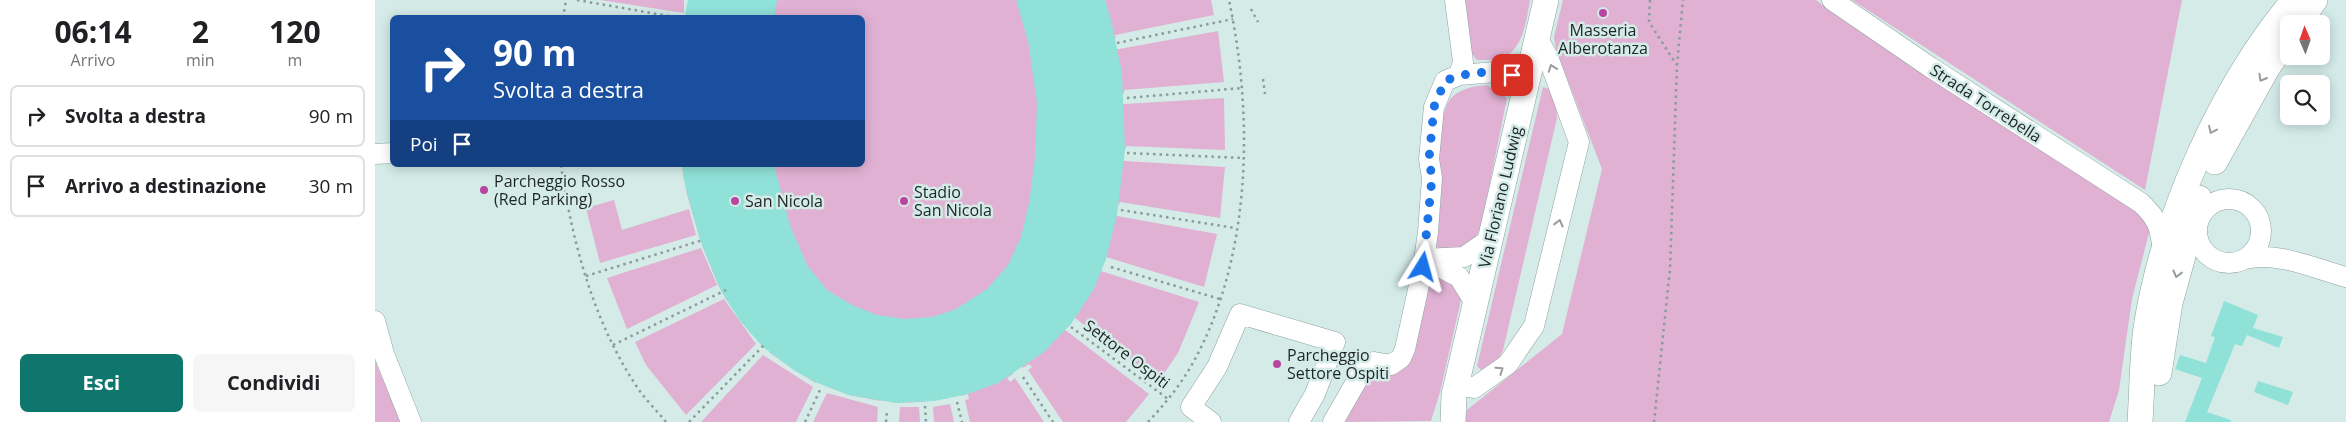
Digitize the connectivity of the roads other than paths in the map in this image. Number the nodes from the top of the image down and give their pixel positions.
1 (1455, 0) edge
2 (1546, 0) edge
3 (1832, 0) edge
4 (2294, 0) edge
5 (2315, 0) edge
6 (2304, 15) edge
7 (1537, 37) junction
8 (2280, 50) edge
9 (1459, 75) junction
10 (1528, 78) junction
11 (390, 153) edge
12 (375, 154) edge
13 (2193, 189) junction
14 (2141, 203) junction
15 (2186, 235) junction
16 (2261, 236) junction
17 (1490, 240) junction
18 (2277, 258) junction
19 (1424, 259) junction
20 (2245, 259) junction
21 (2346, 277) edge
22 (1475, 303) junction
23 (375, 322) edge
24 (2146, 328) junction
25 (1455, 390) junction
26 (411, 422) edge
27 (1211, 422) edge
28 (1299, 422) edge
29 (1333, 422) edge
30 (1437, 422) edge
31 (1453, 422) edge
32 (2123, 422) edge
33 (2140, 422) edge
34 (2155, 422) edge

1 - 9 street
2 - 7 main road, Via Floriano Ludwig
3 - 14 street, Strada Torrebella
4 -> 13 main road
5 - 6 main road
7 - 10 main road, Via Floriano Ludwig
25 -> 7 street
8 -> 13 main road
9 - 10 street
9 - 19 street
10 - 17 main road, Via Floriano Ludwig
11 - 12 street
13 - 14 street
13 - 15 main road
13 - 15 main road
14 - 15 street, Strada Torrebella
15 - 16 street
15 - 20 street
15 - 24 main road
15 -> 34 main road
16 - 18 street
16 - 20 street
17 - 19 street
17 - 22 main road, Via Floriano Ludwig
18 - 20 street
18 - 21 street
19 - 22 street
19 - 29 street
22 - 25 main road, Via Floriano Ludwig
23 - 26 street
24 - 32 main road
24 - 33 main road
25 - 30 main road
25 - 31 main road
27 - 28 street

